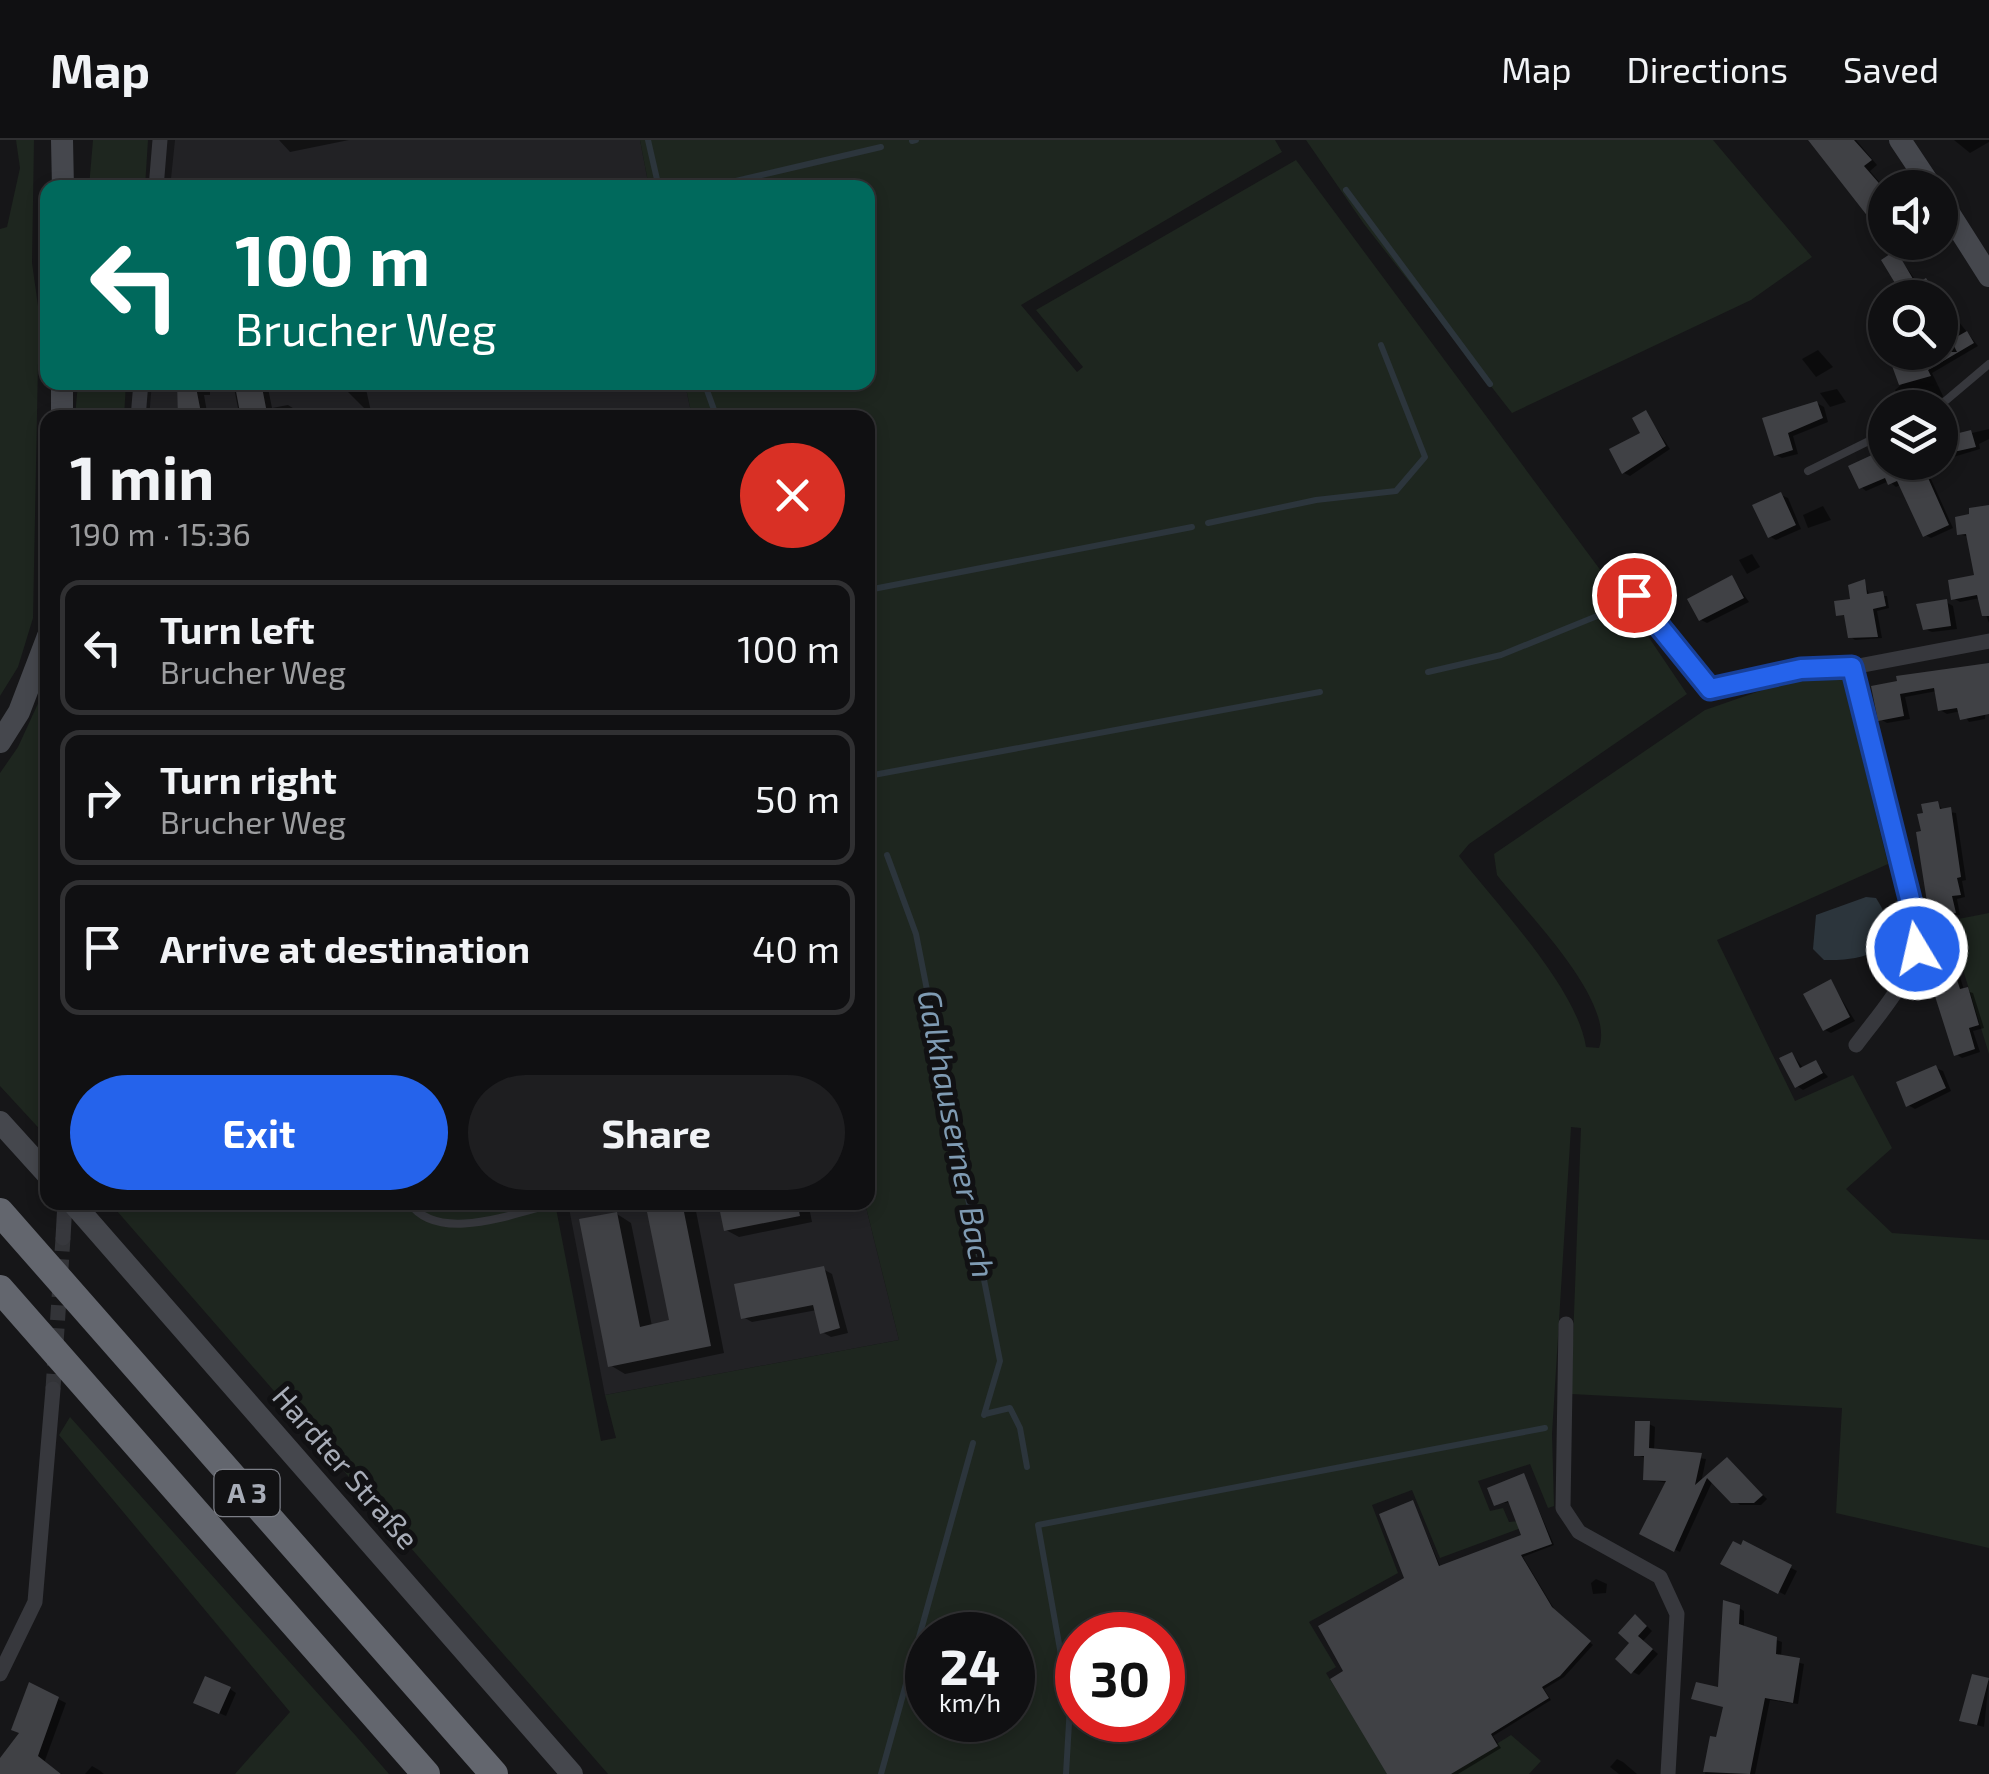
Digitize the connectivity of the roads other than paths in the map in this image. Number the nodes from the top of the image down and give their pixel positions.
1 (62, 140) edge
2 (160, 140) edge
3 (1900, 140) edge
4 (1920, 170) edge
5 (63, 180) edge
6 (157, 180) edge
7 (1958, 227) edge
8 (1989, 276) edge
9 (1989, 364) edge
10 (1958, 391) edge
11 (1868, 442) edge
12 (1808, 471) dead end
13 (1634, 595) dead end
14 (1989, 640) edge
15 (40, 657) edge
16 (1852, 667) junction
17 (0, 742) edge
18 (1856, 1046) dead end
19 (0, 1122) edge
20 (40, 1166) edge
21 (70, 1210) edge
22 (77, 1210) edge
23 (418, 1210) edge
24 (523, 1210) edge
25 (0, 1212) edge
26 (63, 1238) tunnel mouth
27 (0, 1289) edge
28 (1566, 1324) dead end
29 (52, 1389) tunnel mouth
30 (0, 1674) edge
31 (426, 1774) edge
32 (494, 1774) edge
33 (572, 1774) edge
34 (1668, 1774) edge

1 - 5 main road
2 - 6 street
3 - 4 main road
7 - 8 main road
9 - 10 lane
11 - 12 lane
13 - 16 street
14 - 16 street
15 - 17 main road
16 - 18 street
19 - 20 main road
21 - 26 street
22 - 33 main road, Hardter Straße
23 - 24 lane
25 - 32 highway, A 3
27 - 31 highway, A 3
28 - 34 street
29 - 30 street

